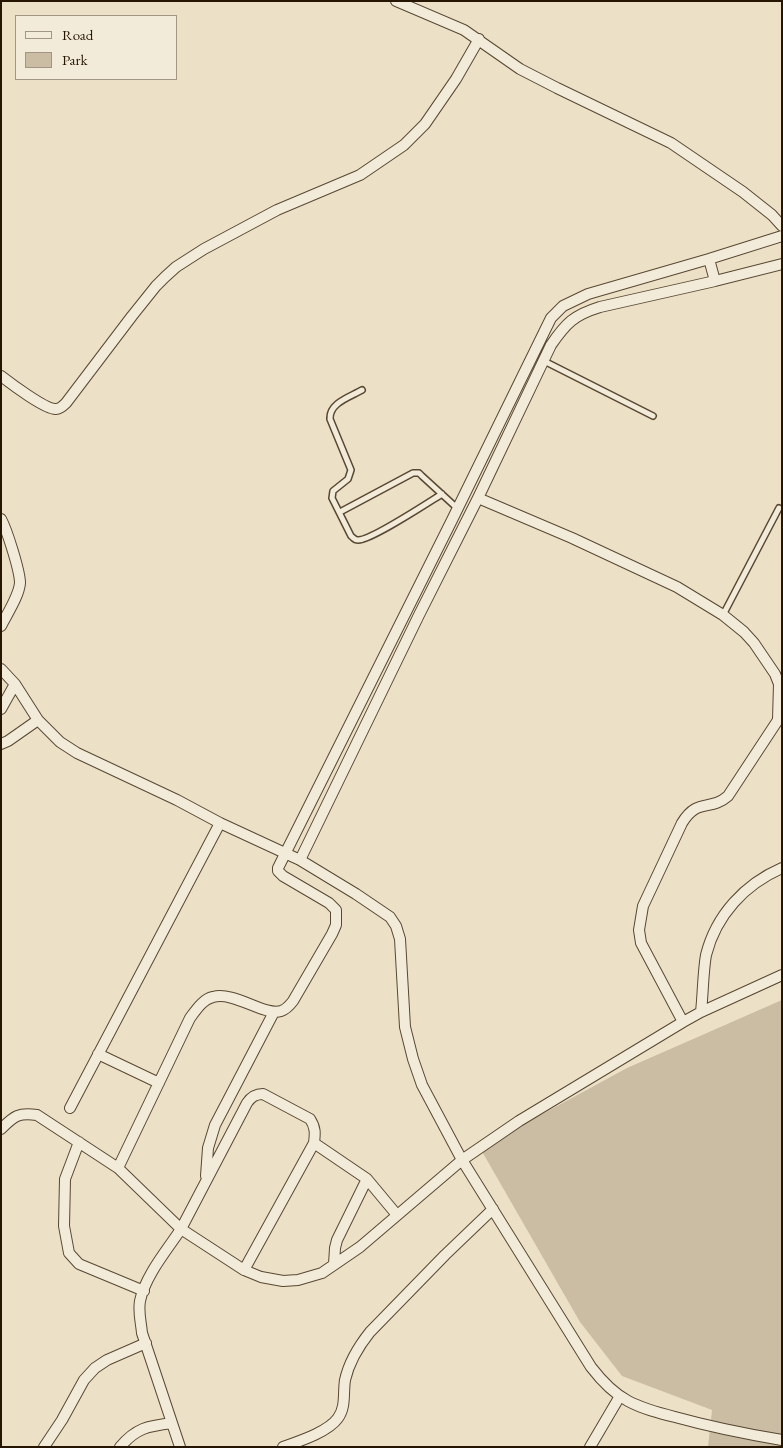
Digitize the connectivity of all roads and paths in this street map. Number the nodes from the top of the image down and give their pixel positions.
1 (396, 1) edge
2 (480, 39) junction
3 (782, 226) edge
4 (782, 236) edge
5 (709, 259) junction
6 (782, 264) edge
7 (715, 281) junction
8 (533, 355) junction
9 (544, 360) junction
10 (1, 376) edge
11 (362, 390) dead end
12 (653, 416) dead end
13 (472, 479) junction
14 (484, 485) junction
15 (442, 494) junction
16 (478, 498) junction
17 (780, 508) dead end
18 (458, 509) junction
19 (340, 512) junction
20 (1, 519) edge
21 (723, 615) junction
22 (1, 626) edge
23 (1, 669) edge
24 (15, 684) junction
25 (1, 709) edge
26 (38, 720) junction
27 (780, 721) edge
28 (1, 744) edge
29 (220, 823) junction
30 (285, 853) junction
31 (300, 860) junction
32 (782, 868) edge
33 (782, 975) edge
34 (274, 1012) junction
35 (701, 1012) junction
36 (683, 1022) junction
37 (98, 1054) junction
38 (159, 1083) junction
39 (70, 1108) dead end
40 (1, 1128) edge
41 (79, 1142) junction
42 (314, 1143) junction
43 (462, 1160) junction
44 (118, 1168) junction
45 (367, 1179) junction
46 (206, 1182) junction
47 (493, 1208) junction
48 (397, 1215) junction
49 (181, 1229) junction
50 (334, 1264) junction
51 (244, 1270) junction
52 (144, 1291) junction
53 (146, 1343) junction
54 (620, 1396) junction
55 (172, 1424) junction
56 (782, 1440) edge
57 (44, 1447) edge
58 (120, 1447) edge
59 (180, 1447) edge
60 (283, 1447) edge
61 (590, 1447) edge

1 - 2 street
2 - 3 street
2 - 10 street
4 - 5 street
5 - 7 street
5 - 8 street
6 - 7 street
7 - 9 street
8 - 9 lane
8 - 13 street
9 - 12 lane
9 - 14 street
11 - 19 lane
13 - 14 street
13 - 18 street
14 - 16 street
15 - 18 lane
15 - 19 lane
15 - 19 lane
16 - 21 street
16 - 31 street
17 - 21 lane
18 - 30 street
20 - 22 street
21 - 27 street
23 - 24 street
24 - 25 street
24 - 26 street
26 - 28 street
26 - 29 street
27 - 36 street
29 - 30 street
29 - 37 street
30 - 31 street
30 - 34 street
31 - 43 street
32 - 35 street
33 - 35 street
34 - 38 street
34 - 46 street
35 - 36 street
36 - 43 street
37 - 38 street
37 - 39 street
38 - 44 street
40 - 41 street
41 - 44 street
41 - 52 street
42 - 45 street
42 - 46 street
42 - 51 street
43 - 47 street
43 - 48 street
44 - 49 street
45 - 48 street
45 - 50 street
46 - 49 street
47 - 54 street
47 - 60 street
48 - 50 street
49 - 51 street
49 - 52 street
50 - 51 street
52 - 53 street
53 - 55 street
53 - 57 street
54 - 56 street
54 - 61 street
55 - 58 street
55 - 59 street

